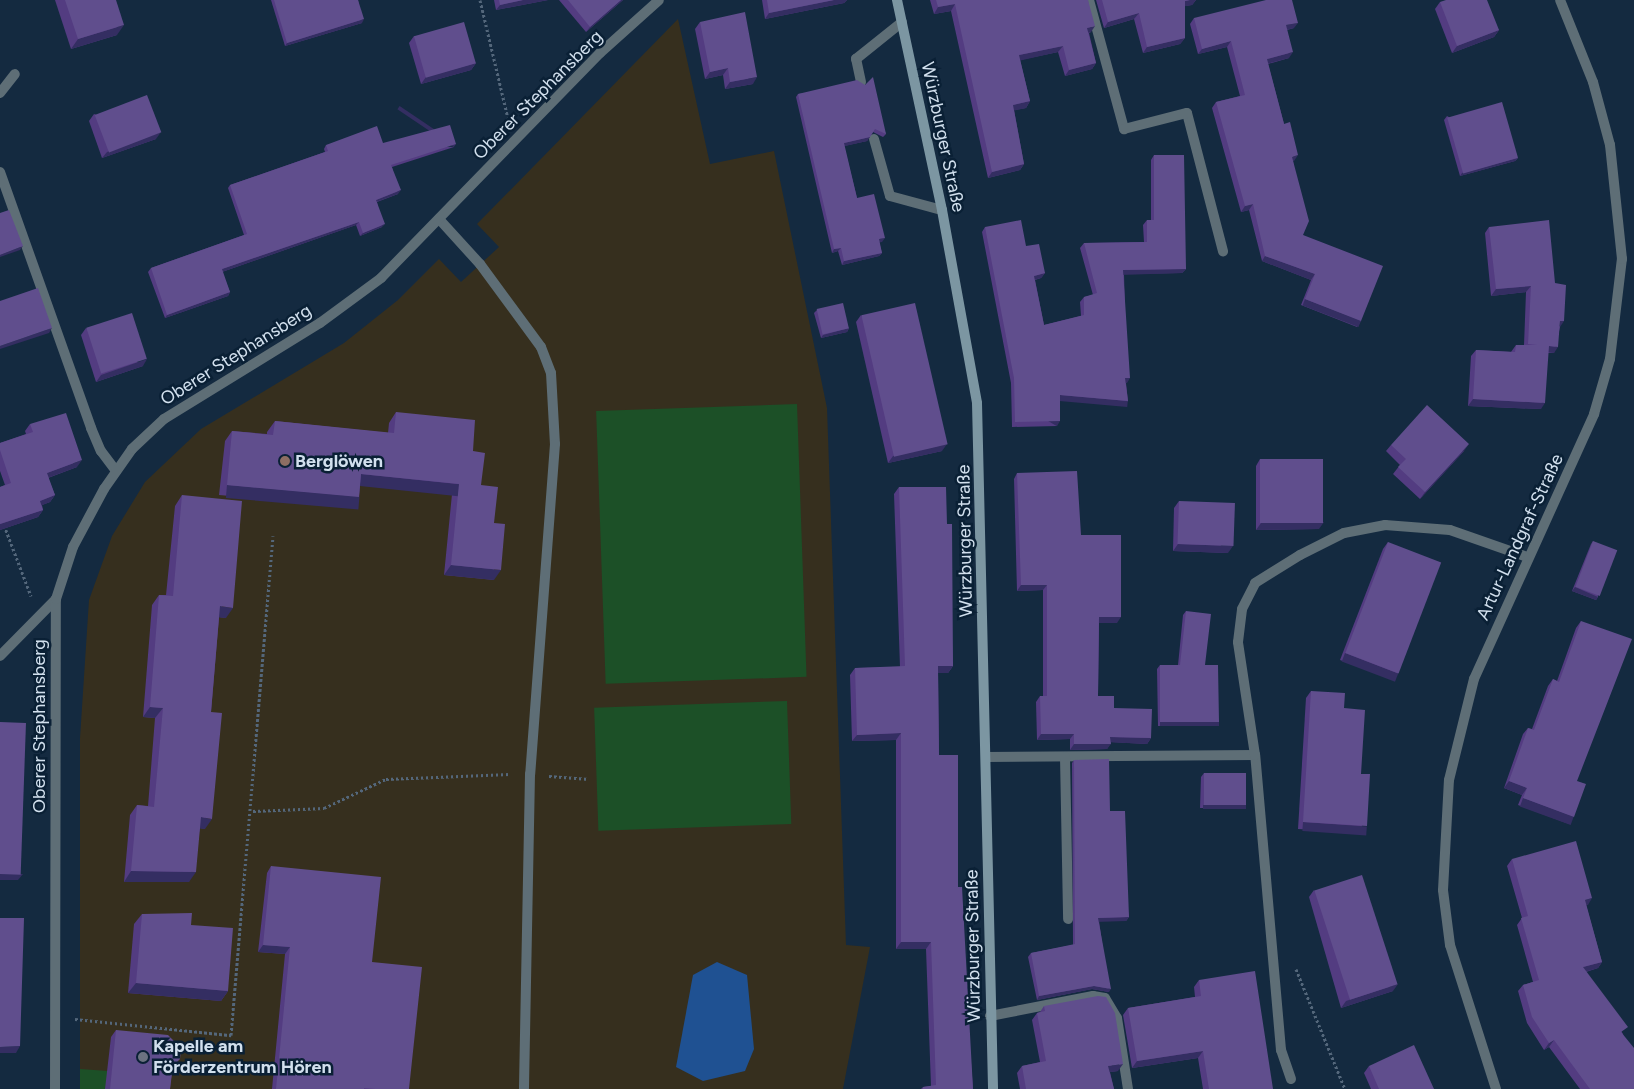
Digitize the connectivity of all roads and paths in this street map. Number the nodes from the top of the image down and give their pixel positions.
1 (480, 0) edge
2 (659, 0) edge
3 (897, 0) edge
4 (1089, 0) edge
5 (1560, 0) edge
6 (902, 22) junction
7 (15, 74) dead end
8 (861, 82) edge
9 (0, 93) edge
10 (874, 139) edge
11 (514, 140) junction
12 (0, 172) edge
13 (942, 210) junction
14 (439, 218) junction
15 (1223, 251) dead end
16 (116, 471) junction
17 (0, 515) edge
18 (273, 536) dead end
19 (1527, 557) junction
20 (56, 599) junction
21 (38, 613) junction
22 (0, 656) edge
23 (1255, 755) junction
24 (986, 757) junction
25 (1065, 757) junction
26 (530, 774) junction
27 (589, 779) dead end
28 (253, 811) junction
29 (1068, 919) dead end
30 (1272, 946) junction
31 (990, 1016) junction
32 (54, 1017) junction
33 (1291, 1078) dead end
34 (55, 1089) edge
35 (524, 1089) edge
36 (993, 1089) edge
37 (1128, 1089) edge
38 (1345, 1089) edge
39 (1496, 1089) edge

1 - 11 path
2 - 11 street, Oberer Stephansberg
3 - 6 street, Würzburger Straße
4 - 15 street
5 - 19 street, Artur-Landgraf-Straße
6 - 8 street
6 - 13 street, Würzburger Straße
7 - 9 street
10 - 13 street
11 - 14 street, Oberer Stephansberg
12 - 16 street
13 - 24 street, Würzburger Straße
14 - 16 street, Oberer Stephansberg
14 - 26 street
16 - 20 street, Oberer Stephansberg
17 - 21 path
18 - 28 path
19 - 23 street
19 - 39 street, Artur-Landgraf-Straße
20 - 21 street
20 - 32 street, Oberer Stephansberg
21 - 22 street
23 - 25 street
23 - 30 street
24 - 25 street
24 - 31 street, Würzburger Straße
25 - 29 street
26 - 27 path
26 - 28 path
26 - 35 street
28 - 32 path
30 - 33 street
30 - 38 path
31 - 36 street, Würzburger Straße
31 - 37 street
32 - 34 street, Oberer Stephansberg

